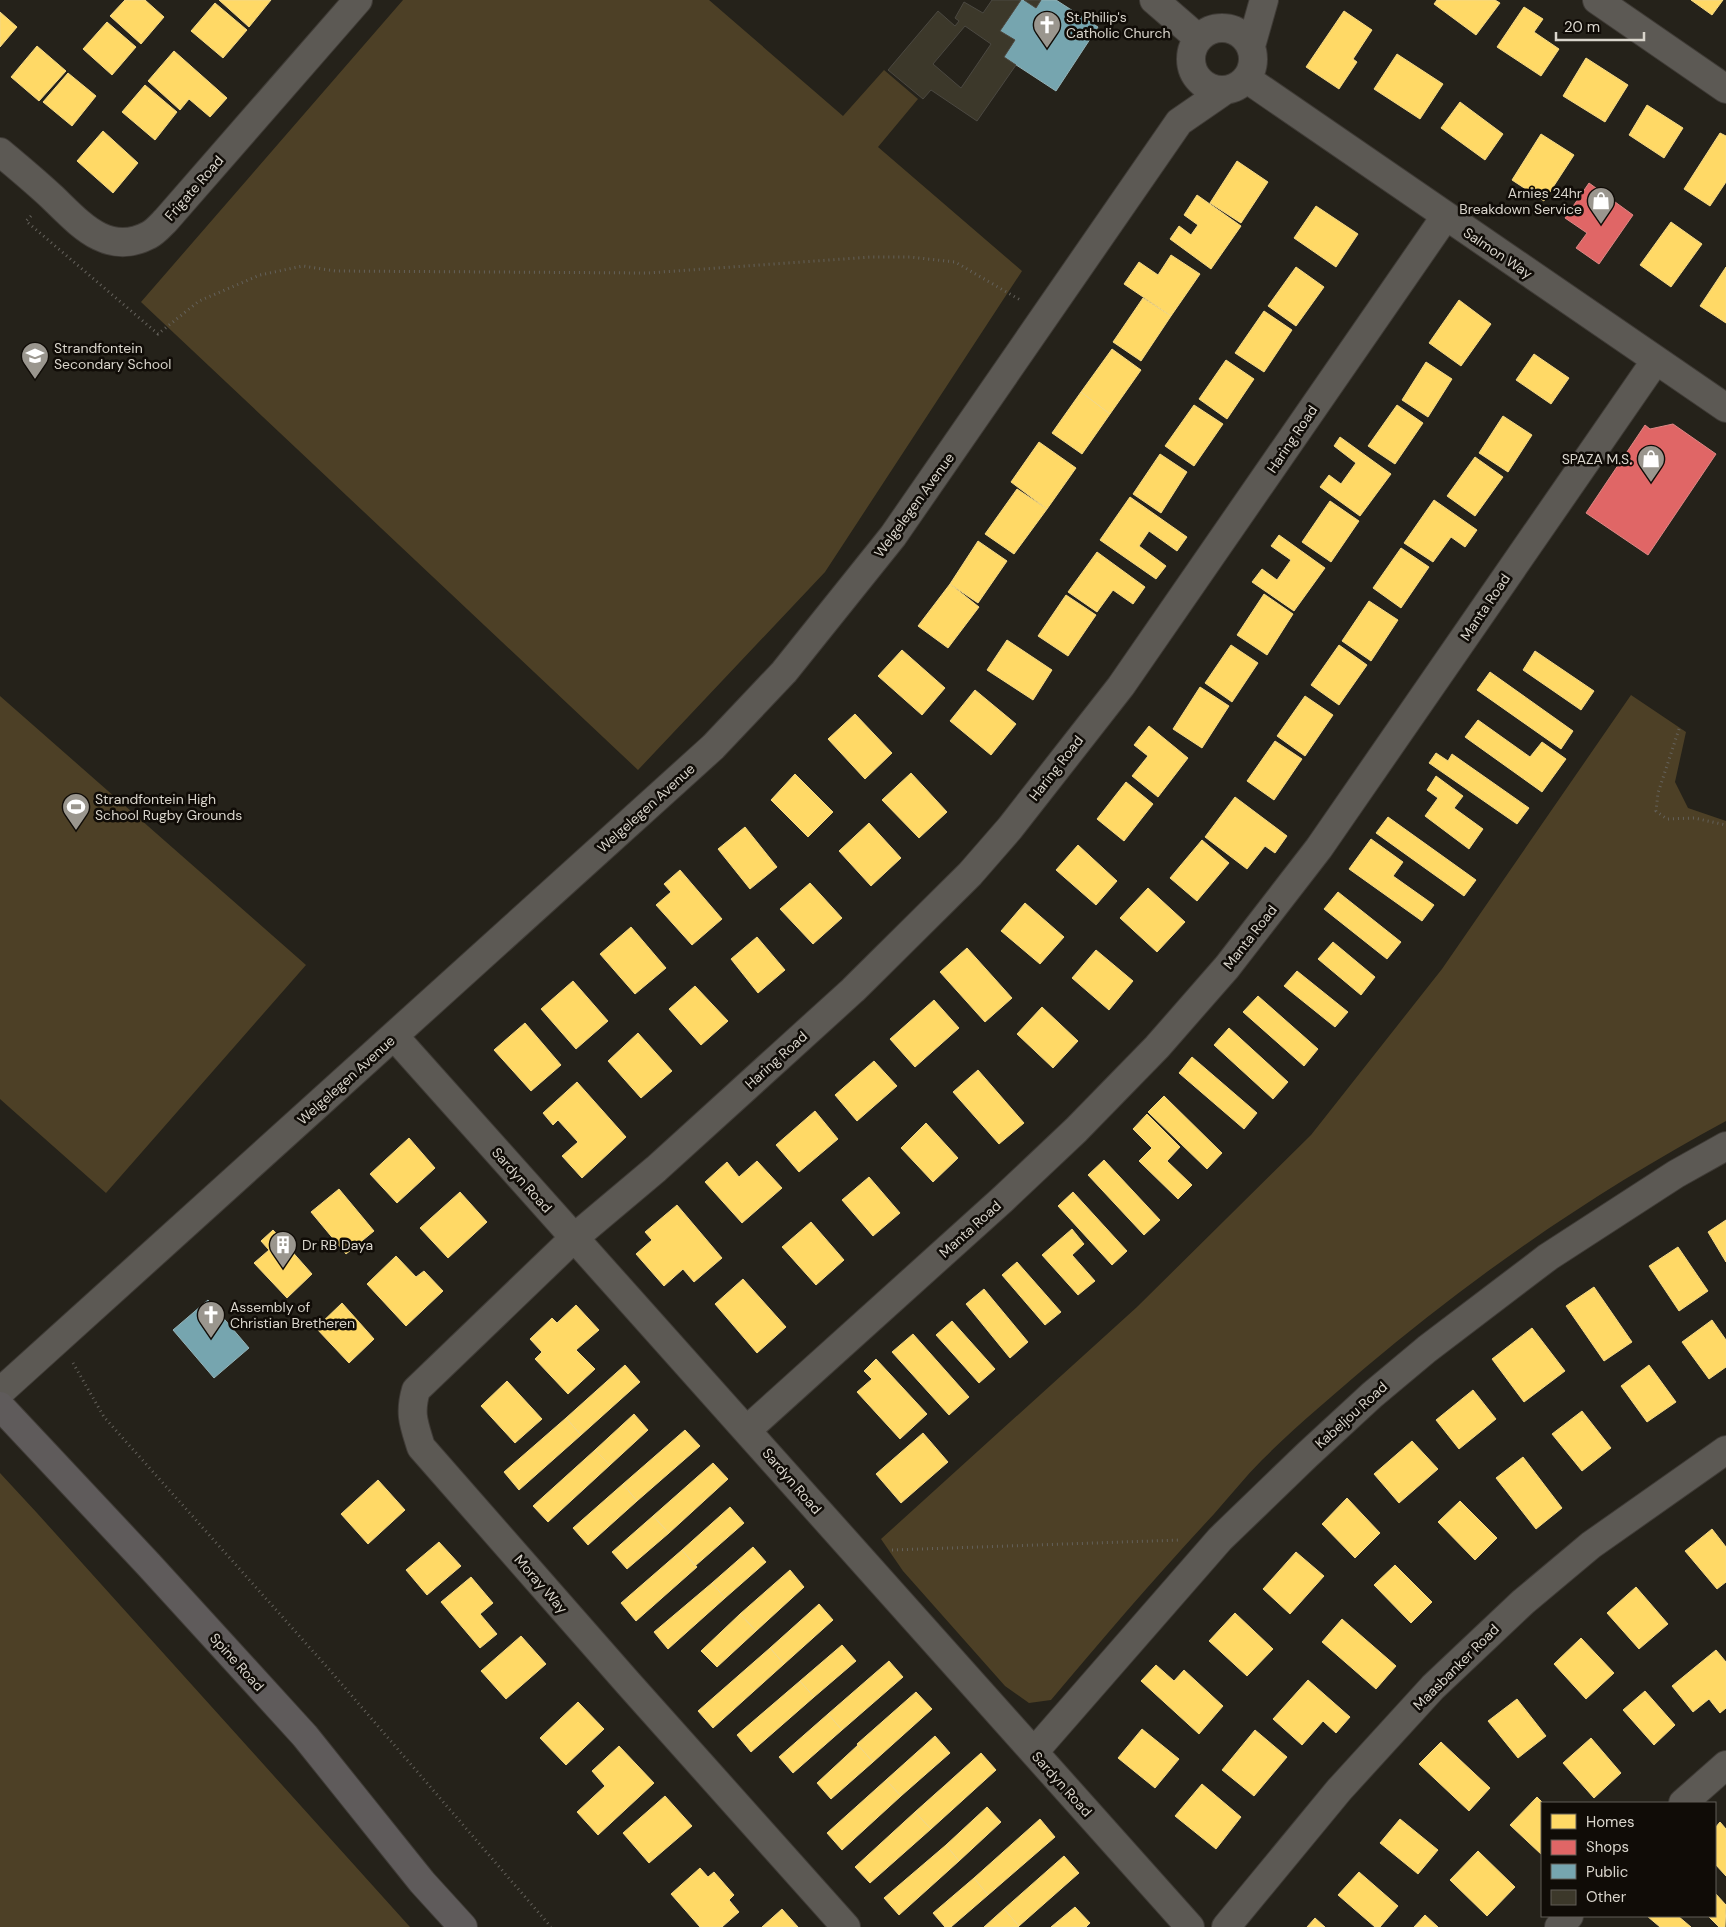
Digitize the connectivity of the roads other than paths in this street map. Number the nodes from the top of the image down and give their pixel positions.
1 (358, 0) edge
2 (1154, 0) edge
3 (1262, 0) edge
4 (1597, 0) edge
5 (1224, 28) junction
6 (1198, 38) junction
7 (1251, 46) junction
8 (1192, 68) junction
9 (1236, 85) junction
10 (1726, 89) edge
11 (1178, 122) junction
12 (0, 152) edge
13 (1445, 217) junction
14 (1656, 360) junction
15 (1726, 408) edge
16 (394, 1036) junction
17 (1726, 1146) edge
18 (574, 1238) junction
19 (0, 1392) edge
20 (0, 1406) edge
21 (747, 1430) junction
22 (1726, 1450) edge
23 (1034, 1752) junction
24 (1726, 1765) edge
25 (1684, 1802) edge
26 (1568, 1917) edge
27 (463, 1927) edge
28 (846, 1927) edge
29 (1190, 1927) edge
30 (1226, 1927) edge
31 (1559, 1927) edge

1 - 12 street, Frigate Road
2 - 6 street
3 - 5 street
3 - 7 street
4 - 10 street
5 - 6 street
5 - 7 street
6 - 8 street, Welgelegen Avenue
7 - 9 street
8 - 9 street
8 - 11 street, Welgelegen Avenue
9 - 11 street, Welgelegen Avenue
9 - 13 street, Salmon Way
11 - 16 street, Welgelegen Avenue
13 - 14 street, Salmon Way
13 - 18 street, Haring Road
14 - 15 street, Salmon Way
14 - 21 street, Manta Road
16 - 18 street, Sardyn Road
16 - 19 street, Welgelegen Avenue
17 - 23 street, Kabeljou Road
18 - 21 street, Sardyn Road
18 - 28 street, Moray Way
20 - 27 main road, Spine Road
21 - 23 street, Sardyn Road
22 - 30 street, Maasbanker Road
23 - 29 street, Sardyn Road
24 - 25 street
26 - 31 street

